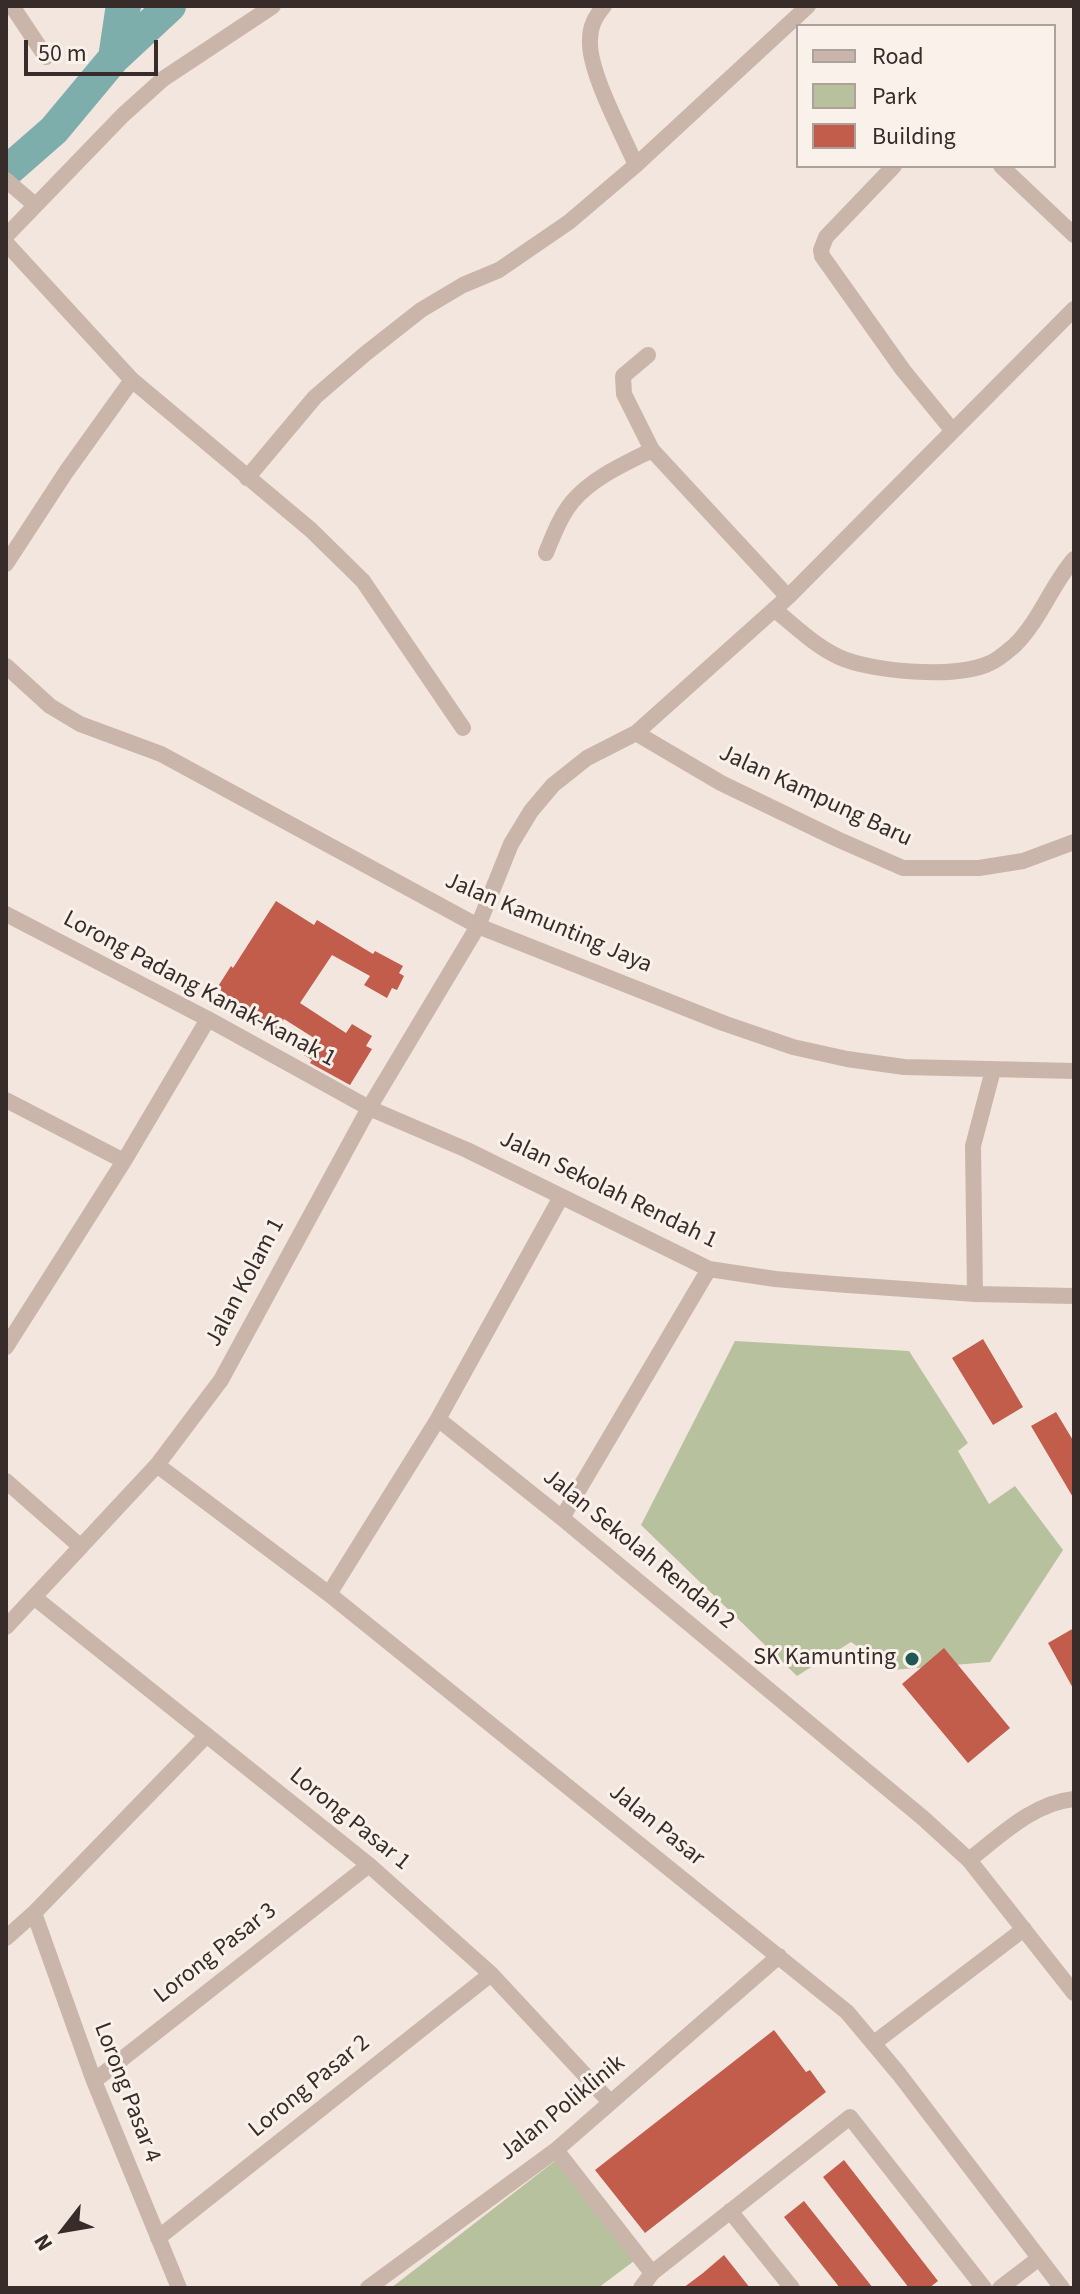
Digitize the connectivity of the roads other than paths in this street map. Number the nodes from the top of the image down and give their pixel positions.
1 (12, 6) edge
2 (273, 6) edge
3 (604, 6) edge
4 (808, 6) edge
5 (46, 57) dead end
6 (636, 165) junction
7 (892, 168) edge
8 (1003, 168) edge
9 (6, 180) edge
10 (35, 205) junction
11 (1074, 235) edge
12 (6, 236) edge
13 (6, 243) edge
14 (1074, 309) edge
15 (648, 355) dead end
16 (132, 380) junction
17 (952, 430) junction
18 (652, 450) junction
19 (247, 478) junction
20 (546, 553) dead end
21 (1074, 559) edge
22 (6, 564) edge
23 (788, 597) junction
24 (775, 610) junction
25 (6, 666) edge
26 (463, 728) dead end
27 (636, 733) junction
28 (1074, 842) edge
29 (6, 914) edge
30 (478, 926) junction
31 (208, 1019) junction
32 (993, 1070) junction
33 (1074, 1071) edge
34 (6, 1100) edge
35 (369, 1108) junction
36 (124, 1161) junction
37 (561, 1197) junction
38 (709, 1269) junction
39 (975, 1294) junction
40 (1074, 1296) edge
41 (6, 1347) edge
42 (438, 1419) junction
43 (157, 1465) junction
44 (6, 1481) edge
45 (562, 1518) junction
46 (81, 1547) junction
47 (329, 1594) junction
48 (35, 1598) junction
49 (6, 1627) edge
50 (206, 1736) junction
51 (1074, 1799) edge
52 (969, 1860) junction
53 (369, 1865) junction
54 (34, 1913) junction
55 (1024, 1929) junction
56 (6, 1938) edge
57 (779, 1956) junction
58 (491, 1974) junction
59 (1074, 1993) edge
60 (874, 2043) junction
61 (94, 2081) junction
62 (610, 2102) junction
63 (556, 2150) junction
64 (730, 2211) junction
65 (158, 2238) junction
66 (1038, 2259) junction
67 (652, 2273) junction
68 (179, 2288) edge
69 (368, 2288) edge
70 (641, 2288) edge
71 (792, 2288) edge
72 (984, 2288) edge
73 (1000, 2288) edge
74 (1062, 2288) edge

1 - 5 street
2 - 10 street
3 - 6 street
4 - 6 street
6 - 19 street
7 - 17 street
8 - 11 street
9 - 10 street
10 - 12 street
13 - 16 street
14 - 17 street, Jalan Kolam 1
15 - 18 street
16 - 19 street
16 - 22 street
17 - 23 street, Jalan Kolam 1
18 - 20 street
18 - 23 street
19 - 26 street
21 - 24 street
23 - 24 street, Jalan Kolam 1
24 - 27 street, Jalan Kolam 1
25 - 30 street, Jalan Kamunting Jaya
27 - 28 street, Jalan Kampung Baru
27 - 30 street, Jalan Kolam 1
29 - 31 street, Lorong Padang Kanak-Kanak 1
30 - 32 street, Jalan Kamunting Jaya
30 - 35 street, Jalan Kolam 1
31 - 35 street, Lorong Padang Kanak-Kanak 1
31 - 36 street
32 - 33 street, Jalan Kamunting Jaya
32 - 39 street
34 - 36 street
35 - 37 street, Jalan Sekolah Rendah 1
35 - 43 street, Jalan Kolam 1
36 - 41 street
37 - 38 street, Jalan Sekolah Rendah 1
37 - 42 street
38 - 39 street, Jalan Sekolah Rendah 1
38 - 45 street
39 - 40 street, Jalan Sekolah Rendah 1
42 - 45 street, Jalan Sekolah Rendah 2
42 - 47 street
43 - 46 street, Jalan Kolam 1
43 - 47 street, Jalan Pasar
44 - 46 street
45 - 52 street, Jalan Sekolah Rendah 2
46 - 48 street, Jalan Kolam 1
47 - 57 street, Jalan Pasar
48 - 49 street, Jalan Kolam 1
48 - 50 street, Lorong Pasar 1
50 - 53 street, Lorong Pasar 1
50 - 54 street
51 - 52 street
52 - 55 street, Jalan Sekolah Rendah 2
53 - 58 street, Lorong Pasar 1
53 - 61 street, Lorong Pasar 3
54 - 56 street
54 - 61 street, Lorong Pasar 4
55 - 59 street, Jalan Sekolah Rendah 2
55 - 60 street
57 - 60 street, Jalan Pasar
57 - 62 street, Jalan Poliklinik
58 - 62 street, Lorong Pasar 1
58 - 65 street, Lorong Pasar 2
60 - 66 street, Jalan Pasar
61 - 65 street, Lorong Pasar 4
62 - 63 street, Jalan Poliklinik
63 - 67 street
63 - 69 street, Jalan Poliklinik
64 - 67 street
64 - 71 street
64 - 72 street
65 - 68 street, Lorong Pasar 4
66 - 73 street
66 - 74 street, Jalan Pasar
67 - 70 street

